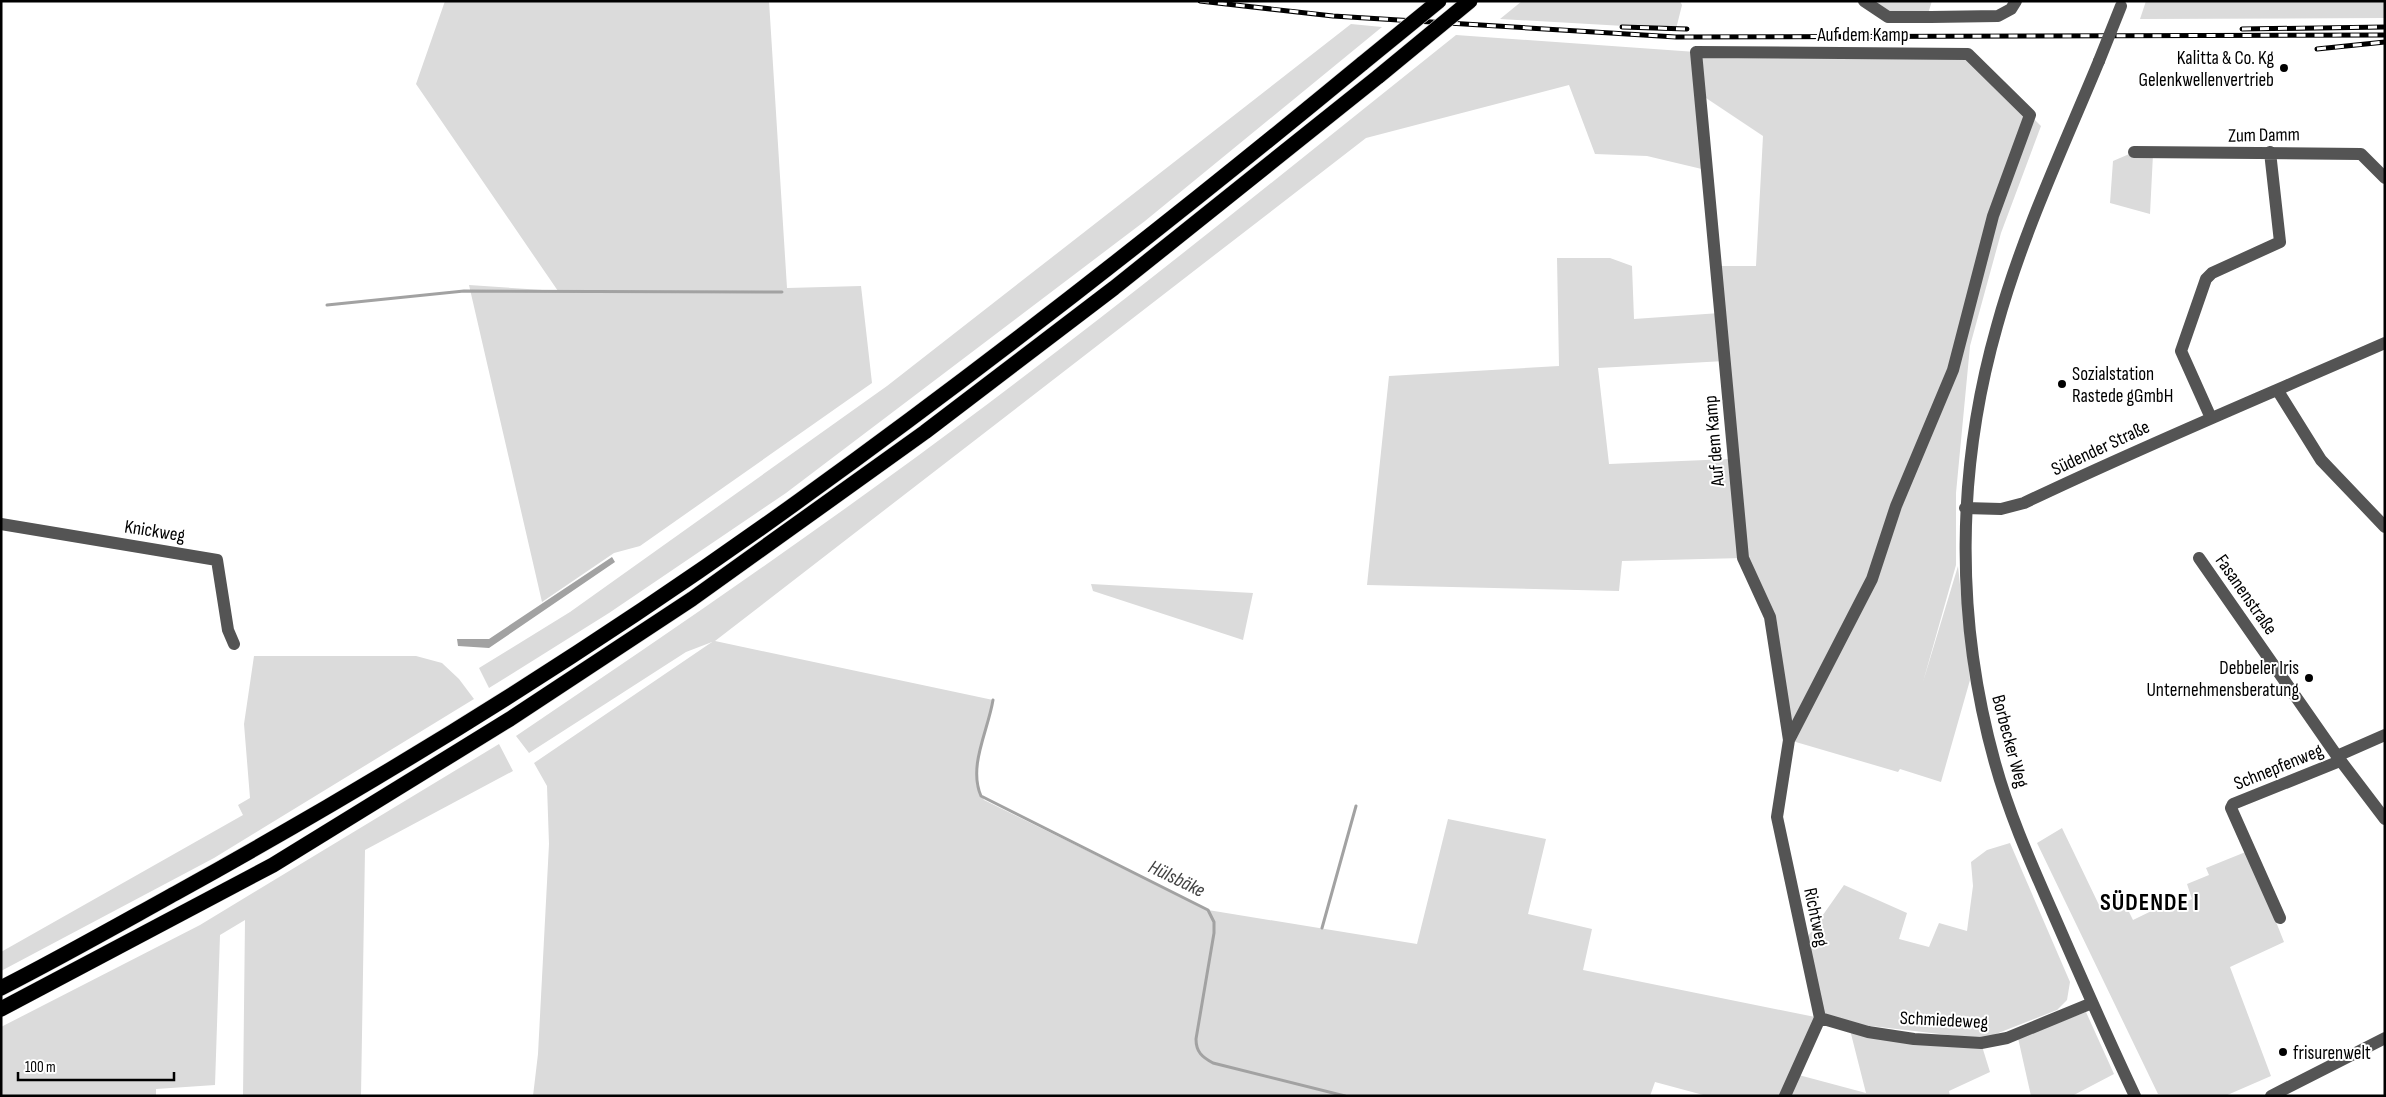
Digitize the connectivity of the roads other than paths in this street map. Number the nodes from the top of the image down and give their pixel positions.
1 (1439, 1) edge
2 (1470, 1) edge
3 (1864, 1) edge
4 (2016, 1) edge
5 (2122, 4) edge
6 (2134, 152) dead end
7 (2270, 152) junction
8 (2385, 178) edge
9 (2385, 343) edge
10 (2278, 391) junction
11 (2211, 418) junction
12 (1965, 508) junction
13 (1, 524) edge
14 (2385, 528) edge
15 (2199, 558) dead end
16 (234, 644) dead end
17 (2385, 735) edge
18 (1789, 740) junction
19 (2338, 758) junction
20 (2385, 820) edge
21 (2280, 918) dead end
22 (1, 988) edge
23 (2092, 1003) junction
24 (1, 1009) edge
25 (1820, 1018) junction
26 (2385, 1038) edge
27 (1785, 1096) edge
28 (2135, 1096) edge
29 (2271, 1096) edge

1 - 22 highway, bridge
2 - 24 highway, bridge
3 - 4 street
5 - 12 street, Borbecker Weg, bridge
6 - 7 street, Zum Damm
7 - 8 street, Zum Damm
7 - 11 street
9 - 10 street, Südender Straße
10 - 11 street, Südender Straße
10 - 14 street
11 - 12 street, Südender Straße
12 - 23 street, Borbecker Weg
13 - 16 street, Knickweg
15 - 19 street, Fasanenstraße
17 - 19 street
18 - 18 street, Auf dem Kamp
18 - 25 street, Richtweg
19 - 20 street, Fasanenstraße
19 - 21 street, Schnepfenweg
23 - 25 street, Schmiedeweg
23 - 28 street, Borbecker Weg
25 - 27 street
26 - 29 street

